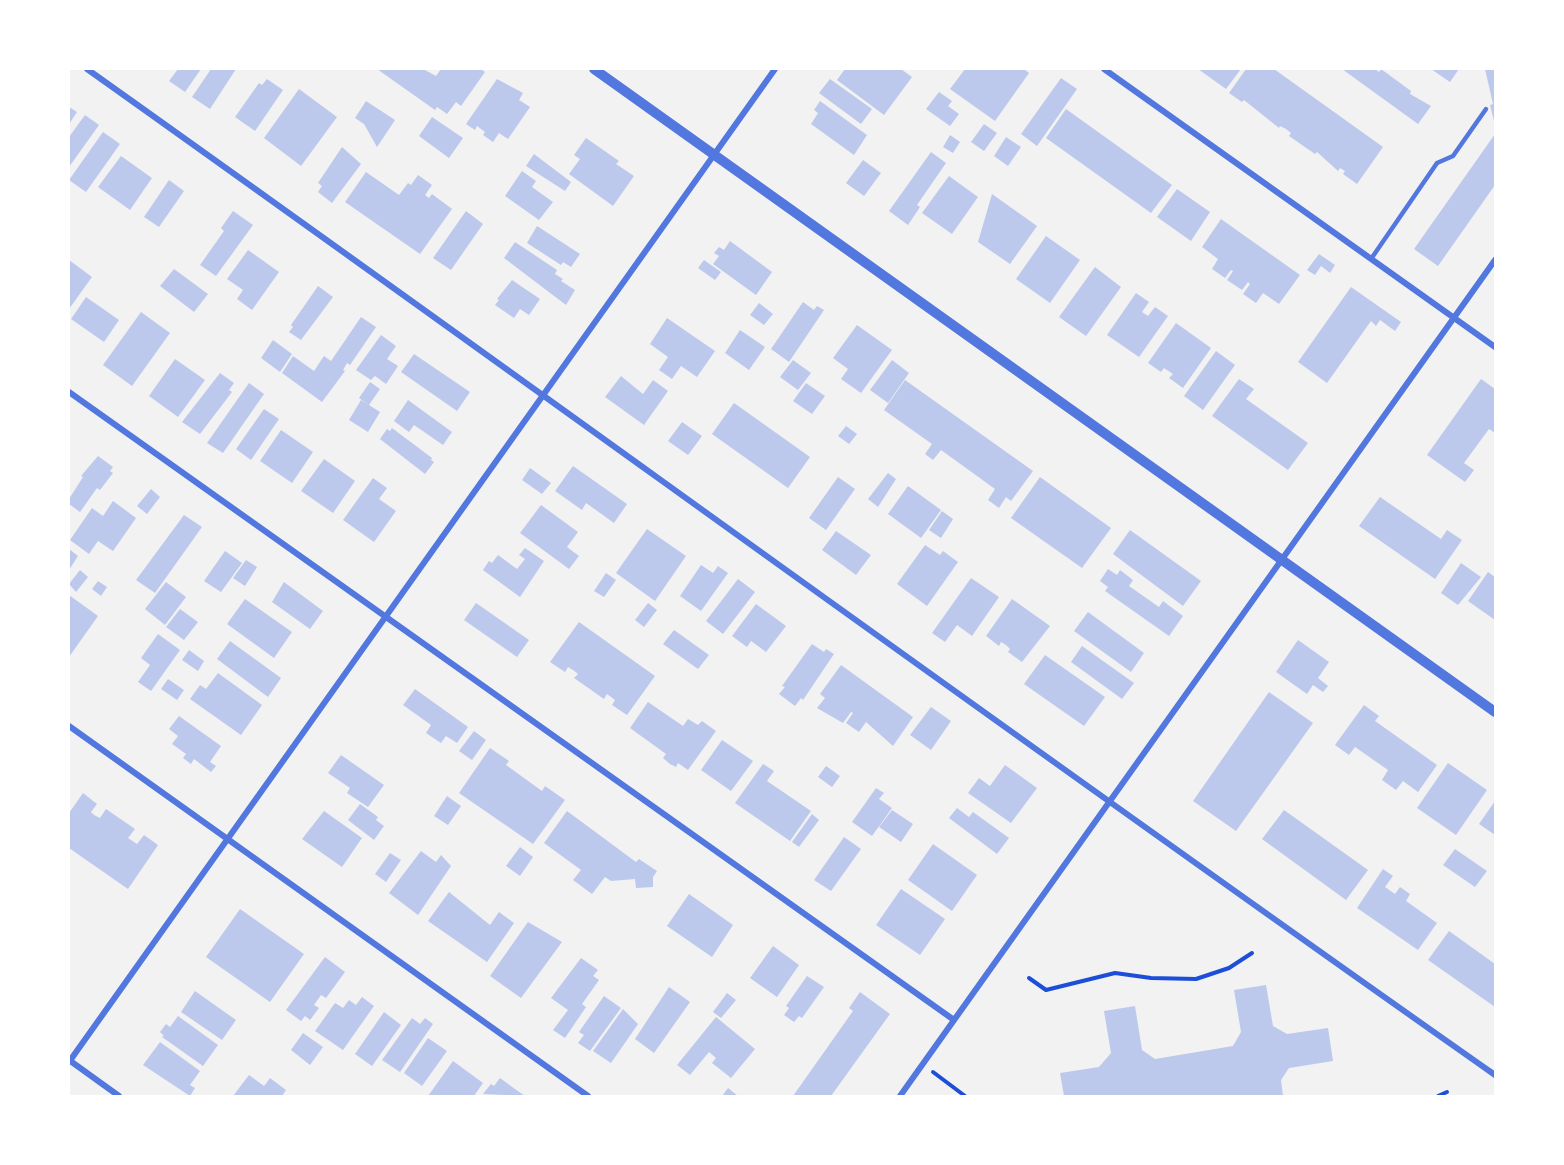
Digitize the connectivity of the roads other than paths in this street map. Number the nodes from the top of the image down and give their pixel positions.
1 (87, 69) edge
2 (594, 69) edge
3 (775, 69) edge
4 (1104, 69) edge
5 (1486, 109) dead end
6 (714, 154) junction
7 (1371, 259) junction
8 (1495, 260) edge
9 (1454, 318) junction
10 (1495, 347) edge
11 (69, 392) edge
12 (544, 394) junction
13 (1283, 558) junction
14 (386, 617) junction
15 (1495, 712) edge
16 (69, 726) edge
17 (1109, 804) junction
18 (228, 839) junction
19 (954, 1020) junction
20 (69, 1061) edge
21 (1495, 1076) edge
22 (119, 1096) edge
23 (588, 1096) edge
24 (900, 1096) edge

1 - 12 street
2 - 6 street
3 - 6 street
4 - 7 street
5 - 7 lane
6 - 12 street
6 - 13 street
7 - 9 street
8 - 9 street
9 - 10 street
9 - 13 street
11 - 14 street
12 - 14 street
12 - 17 street
13 - 15 street
13 - 17 street
14 - 18 street
14 - 19 street
16 - 18 street
17 - 19 street
17 - 21 street
18 - 20 street
18 - 23 street
19 - 24 street
20 - 22 street

